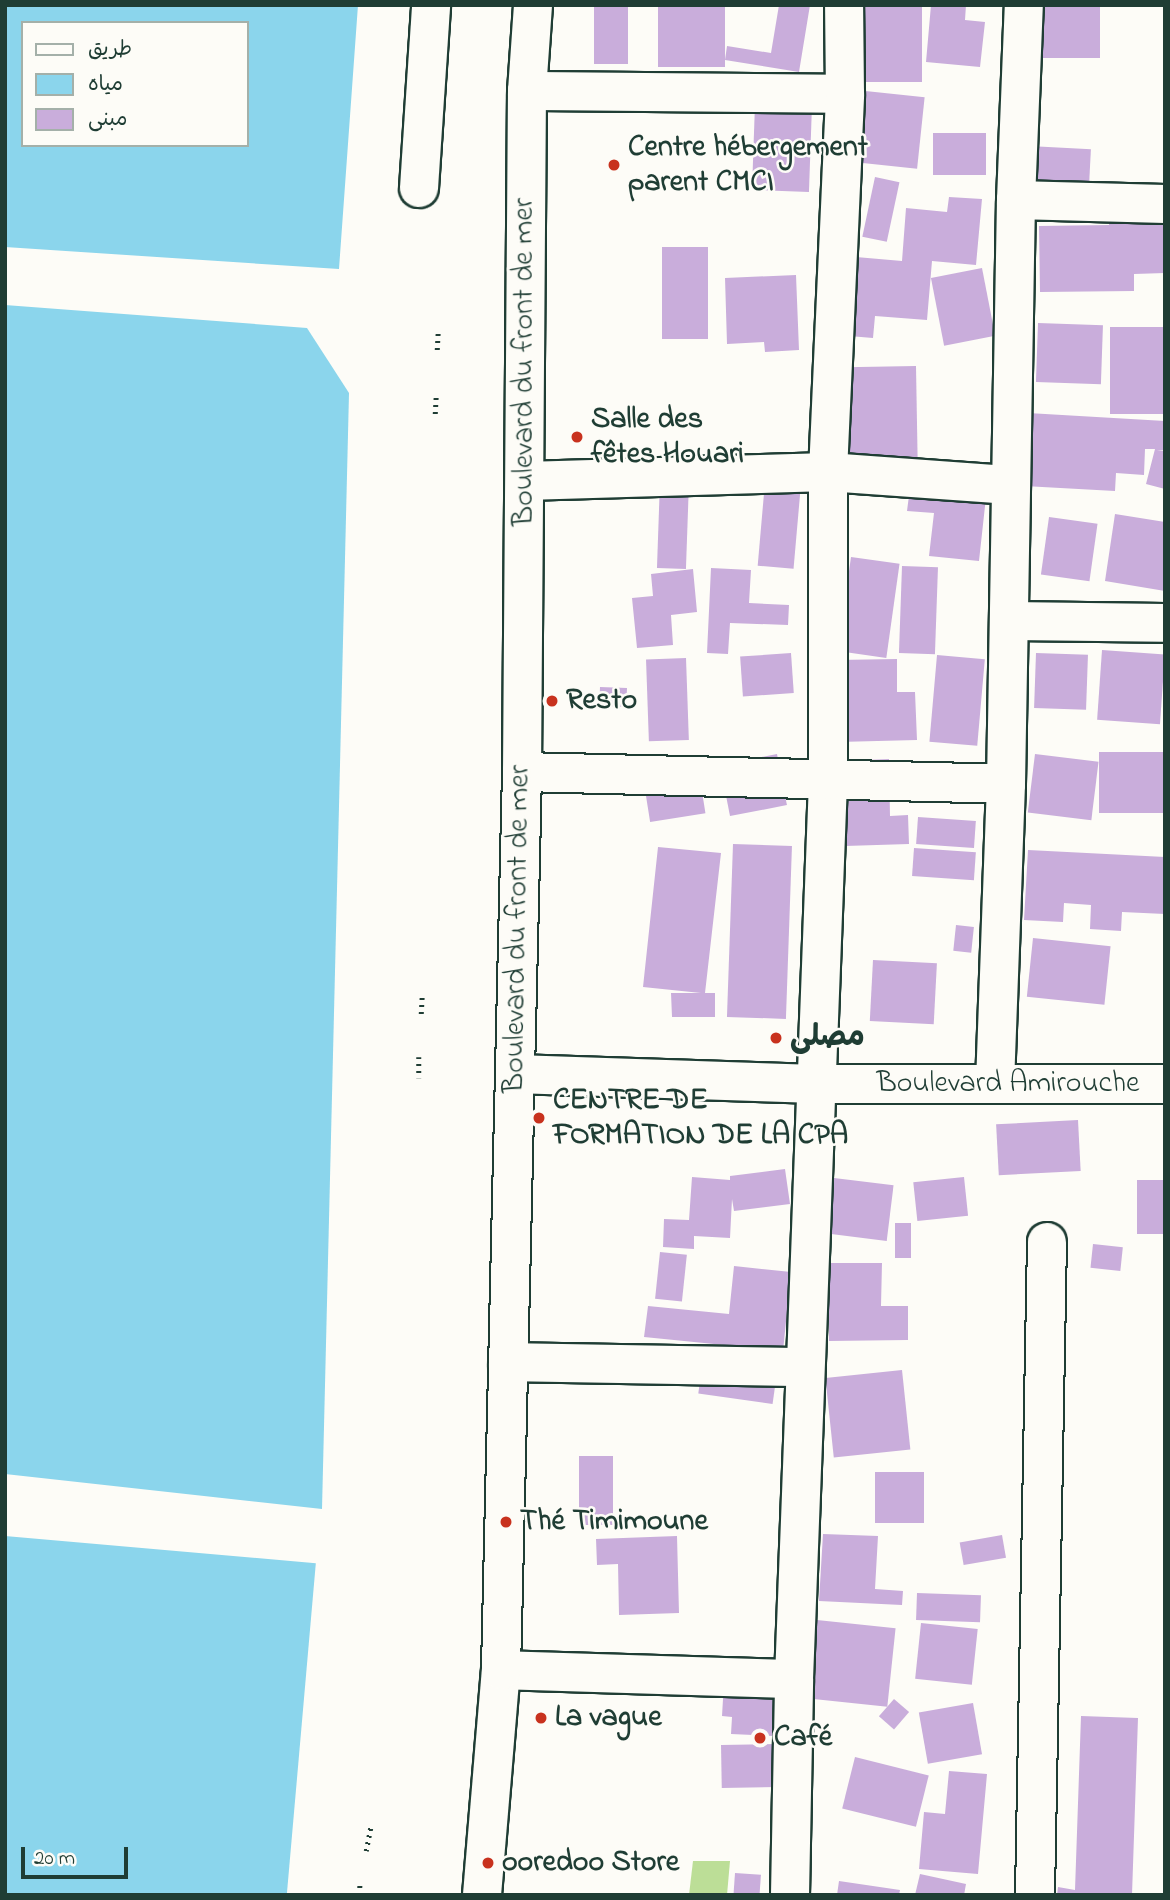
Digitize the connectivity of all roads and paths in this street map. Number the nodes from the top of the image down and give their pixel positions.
1 (430, 5) edge
2 (533, 5) edge
3 (844, 5) edge
4 (1024, 5) edge
5 (527, 91) junction
6 (845, 94) junction
7 (419, 188) dead end
8 (1016, 200) junction
9 (1165, 204) edge
10 (438, 329) dead end
11 (438, 350) dead end
12 (436, 394) dead end
13 (435, 414) dead end
14 (828, 472) junction
15 (525, 481) junction
16 (1011, 485) junction
17 (1010, 621) junction
18 (1165, 623) edge
19 (522, 772) junction
20 (828, 780) junction
21 (1006, 784) junction
22 (422, 995) dead end
23 (421, 1014) dead end
24 (419, 1057) dead end
25 (515, 1074) junction
26 (419, 1078) dead end
27 (816, 1084) junction
28 (995, 1084) junction
29 (1165, 1084) edge
30 (1047, 1242) dead end
31 (508, 1362) junction
32 (805, 1367) junction
33 (500, 1670) junction
34 (794, 1679) junction
35 (372, 1825) dead end
36 (366, 1851) dead end
37 (360, 1882) dead end
38 (359, 1895) edge
39 (482, 1895) edge
40 (790, 1895) edge
41 (1035, 1895) edge

1 - 7 street
2 - 5 street, Boulevard du front de mer
3 - 6 street
4 - 8 street
5 - 6 street
5 - 15 street, Boulevard du front de mer
6 - 14 street
8 - 9 street
8 - 16 street
10 - 11 path
12 - 13 path
14 - 15 street
14 - 16 street
14 - 20 street
15 - 19 street, Boulevard du front de mer
16 - 17 street
17 - 18 street
17 - 21 street
19 - 20 street
19 - 25 street, Boulevard du front de mer
20 - 21 street
20 - 27 street
21 - 28 street
22 - 23 path
24 - 26 path
25 - 27 street, Boulevard Amirouche
25 - 31 street, Boulevard du front de mer
27 - 28 street, Boulevard Amirouche
27 - 32 street
28 - 29 street, Boulevard Amirouche
30 - 41 street
31 - 32 street
31 - 33 street, Boulevard du front de mer
32 - 34 street
33 - 34 street
33 - 39 street, Boulevard du front de mer
34 - 40 street
35 - 36 path
37 - 38 path

